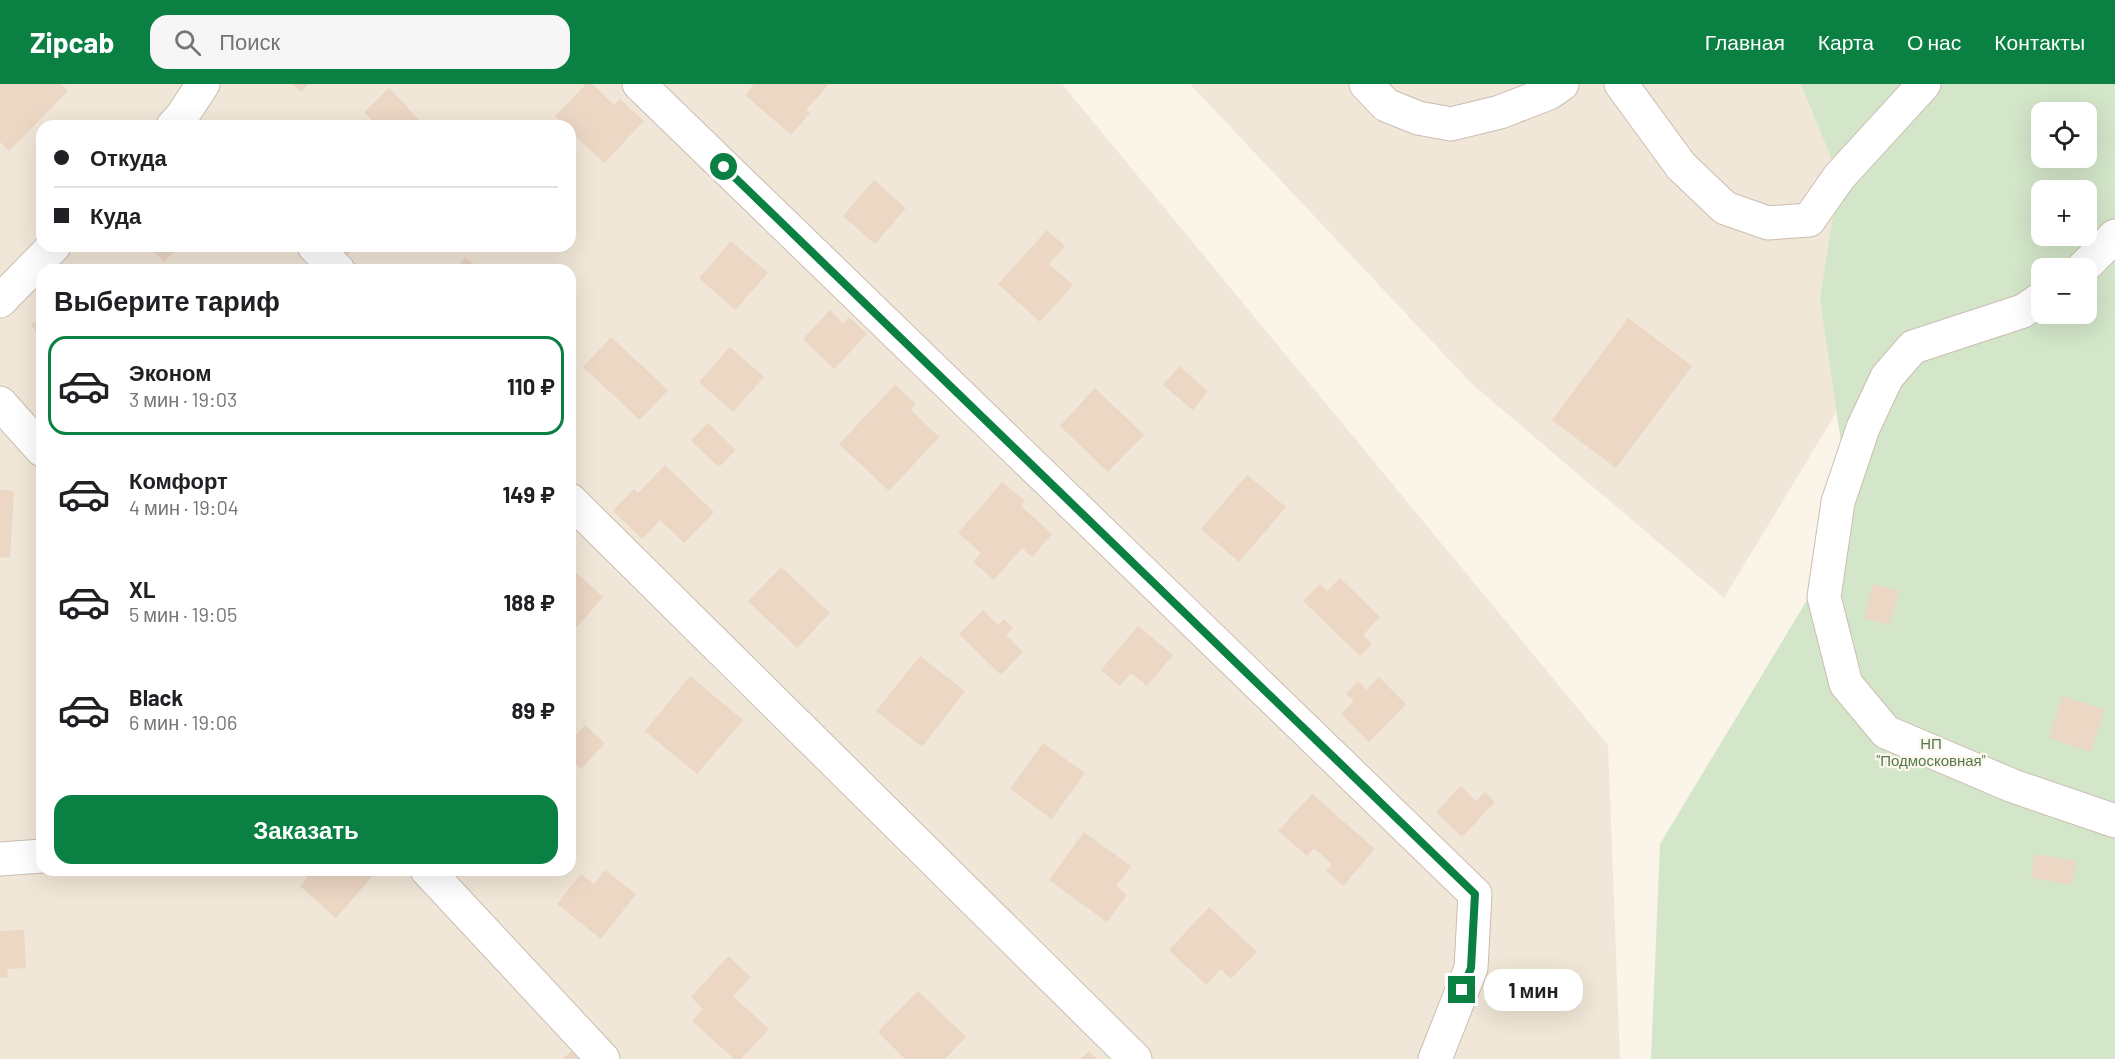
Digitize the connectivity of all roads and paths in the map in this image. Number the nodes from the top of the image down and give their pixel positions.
1 (203, 84) edge
2 (639, 84) edge
3 (1366, 84) edge
4 (1562, 84) edge
5 (1621, 84) edge
6 (1924, 84) edge
7 (184, 120) edge
8 (2115, 236) edge
9 (48, 252) edge
10 (320, 252) edge
11 (2093, 258) edge
12 (36, 264) edge
13 (36, 264) edge
14 (332, 264) edge
15 (0, 301) edge
16 (2031, 306) edge
17 (0, 403) edge
18 (36, 443) edge
19 (576, 506) edge
20 (2115, 821) edge
21 (36, 856) edge
22 (0, 859) edge
23 (433, 876) edge
24 (603, 1059) edge
25 (1136, 1059) edge
26 (1435, 1059) edge

1 - 7 lane
2 - 26 lane
3 - 4 lane
5 - 6 lane
8 - 11 lane
9 - 13 lane
10 - 14 lane
12 - 15 lane
16 - 20 lane
17 - 18 lane
19 - 25 lane
21 - 22 lane
23 - 24 lane

